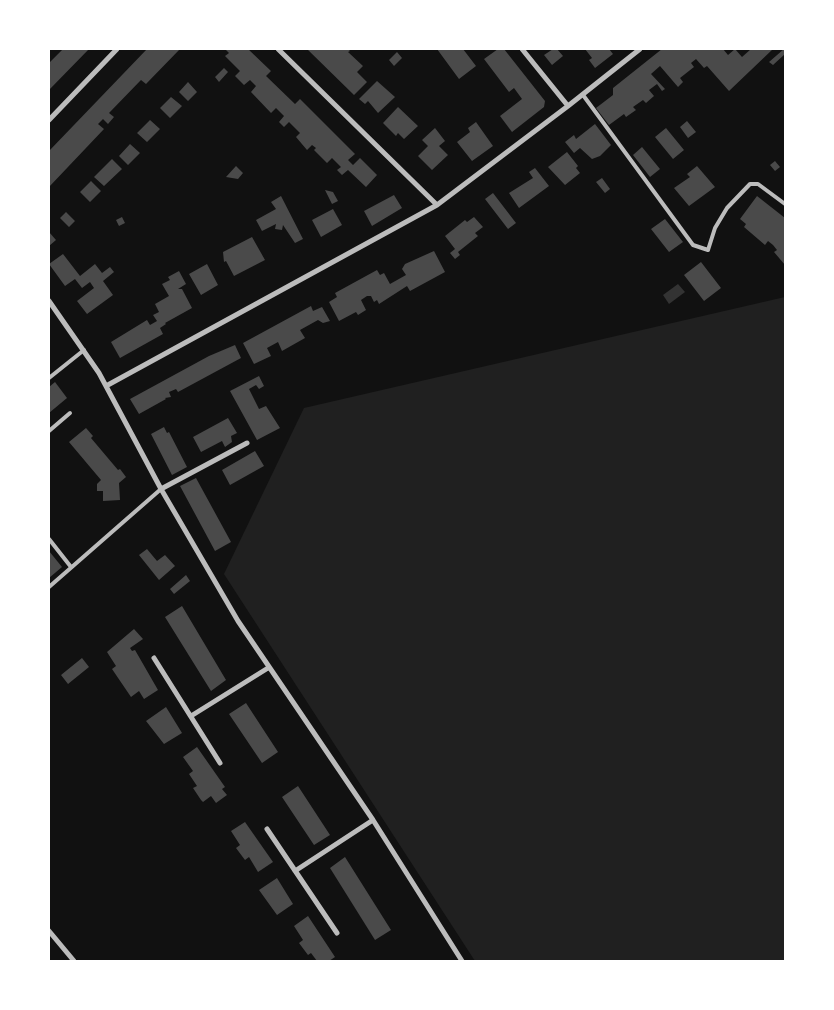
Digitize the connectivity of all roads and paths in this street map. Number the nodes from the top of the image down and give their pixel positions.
1 (117, 49) edge
2 (278, 49) edge
3 (522, 49) edge
4 (640, 49) edge
5 (583, 95) junction
6 (568, 106) junction
7 (49, 120) edge
8 (785, 204) edge
9 (437, 205) junction
10 (49, 301) edge
11 (84, 350) junction
12 (49, 378) edge
13 (106, 386) junction
14 (70, 413) dead end
15 (49, 431) edge
16 (247, 443) dead end
17 (161, 489) junction
18 (49, 539) edge
19 (71, 567) junction
20 (49, 587) edge
21 (154, 658) dead end
22 (268, 668) junction
23 (191, 716) junction
24 (220, 763) dead end
25 (373, 820) junction
26 (267, 829) dead end
27 (295, 871) junction
28 (49, 931) edge
29 (337, 933) dead end
30 (74, 961) edge
31 (462, 961) edge

1 - 7 street
2 - 9 street
3 - 6 street
4 - 5 street
5 - 6 street
5 - 8 lane
6 - 9 street
9 - 13 street
10 - 11 street
11 - 12 lane
11 - 13 street
13 - 17 street
14 - 15 lane
16 - 17 street
17 - 19 lane
17 - 22 street
18 - 19 lane
19 - 20 lane
21 - 23 street
22 - 23 street
22 - 25 street
23 - 24 street
25 - 27 street
25 - 31 street
26 - 27 street
27 - 29 street
28 - 30 street

